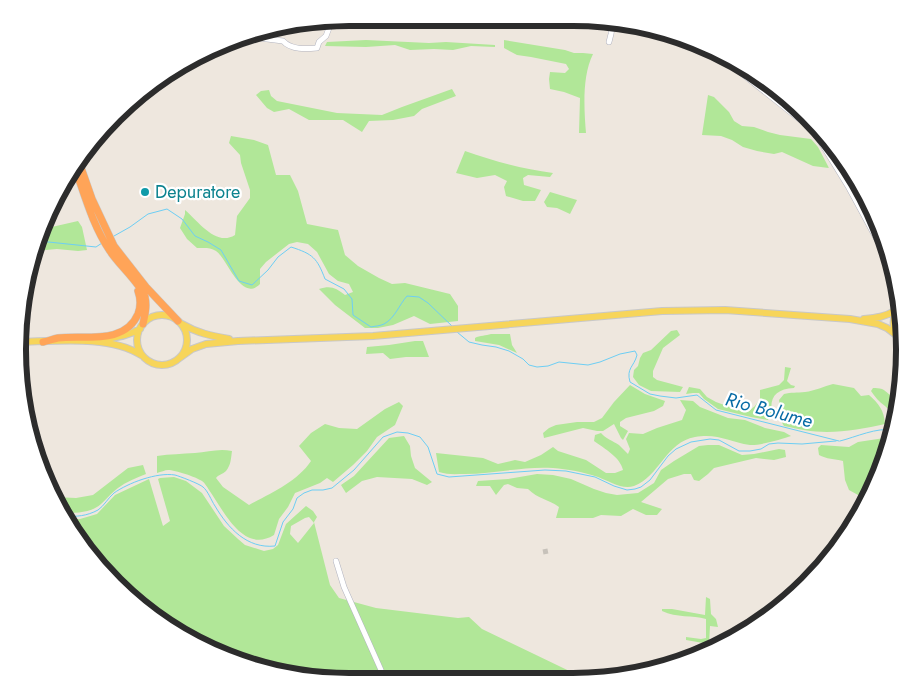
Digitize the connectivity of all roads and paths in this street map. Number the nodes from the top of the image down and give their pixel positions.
1 (329, 27) edge
2 (612, 29) edge
3 (262, 38) edge
4 (608, 42) dead end
5 (747, 78) edge
6 (802, 122) edge
7 (821, 142) edge
8 (82, 169) edge
9 (78, 175) edge
10 (105, 235) junction
11 (876, 239) edge
12 (112, 249) junction
13 (136, 284) junction
14 (893, 312) edge
15 (850, 319) junction
16 (894, 319) edge
17 (180, 323) junction
18 (142, 326) junction
19 (895, 332) edge
20 (896, 336) edge
21 (75, 341) junction
22 (238, 341) junction
23 (26, 342) edge
24 (43, 342) junction
25 (145, 358) junction
26 (178, 359) junction
27 (336, 561) dead end
28 (380, 673) edge

1 - 3 street
2 - 4 street
5 - 6 street
7 - 11 street
8 - 10 highway
9 - 10 highway
10 - 12 highway
12 - 13 highway
12 - 17 highway
13 - 18 highway
13 - 24 highway
14 - 15 main road
15 - 20 main road
15 - 22 main road
16 - 19 main road
17 - 18 main road
17 - 22 main road
17 - 26 main road
18 - 21 main road
18 - 25 main road
21 - 24 main road
21 - 25 main road
22 - 26 main road
23 - 24 main road
25 - 26 main road
27 - 28 street

